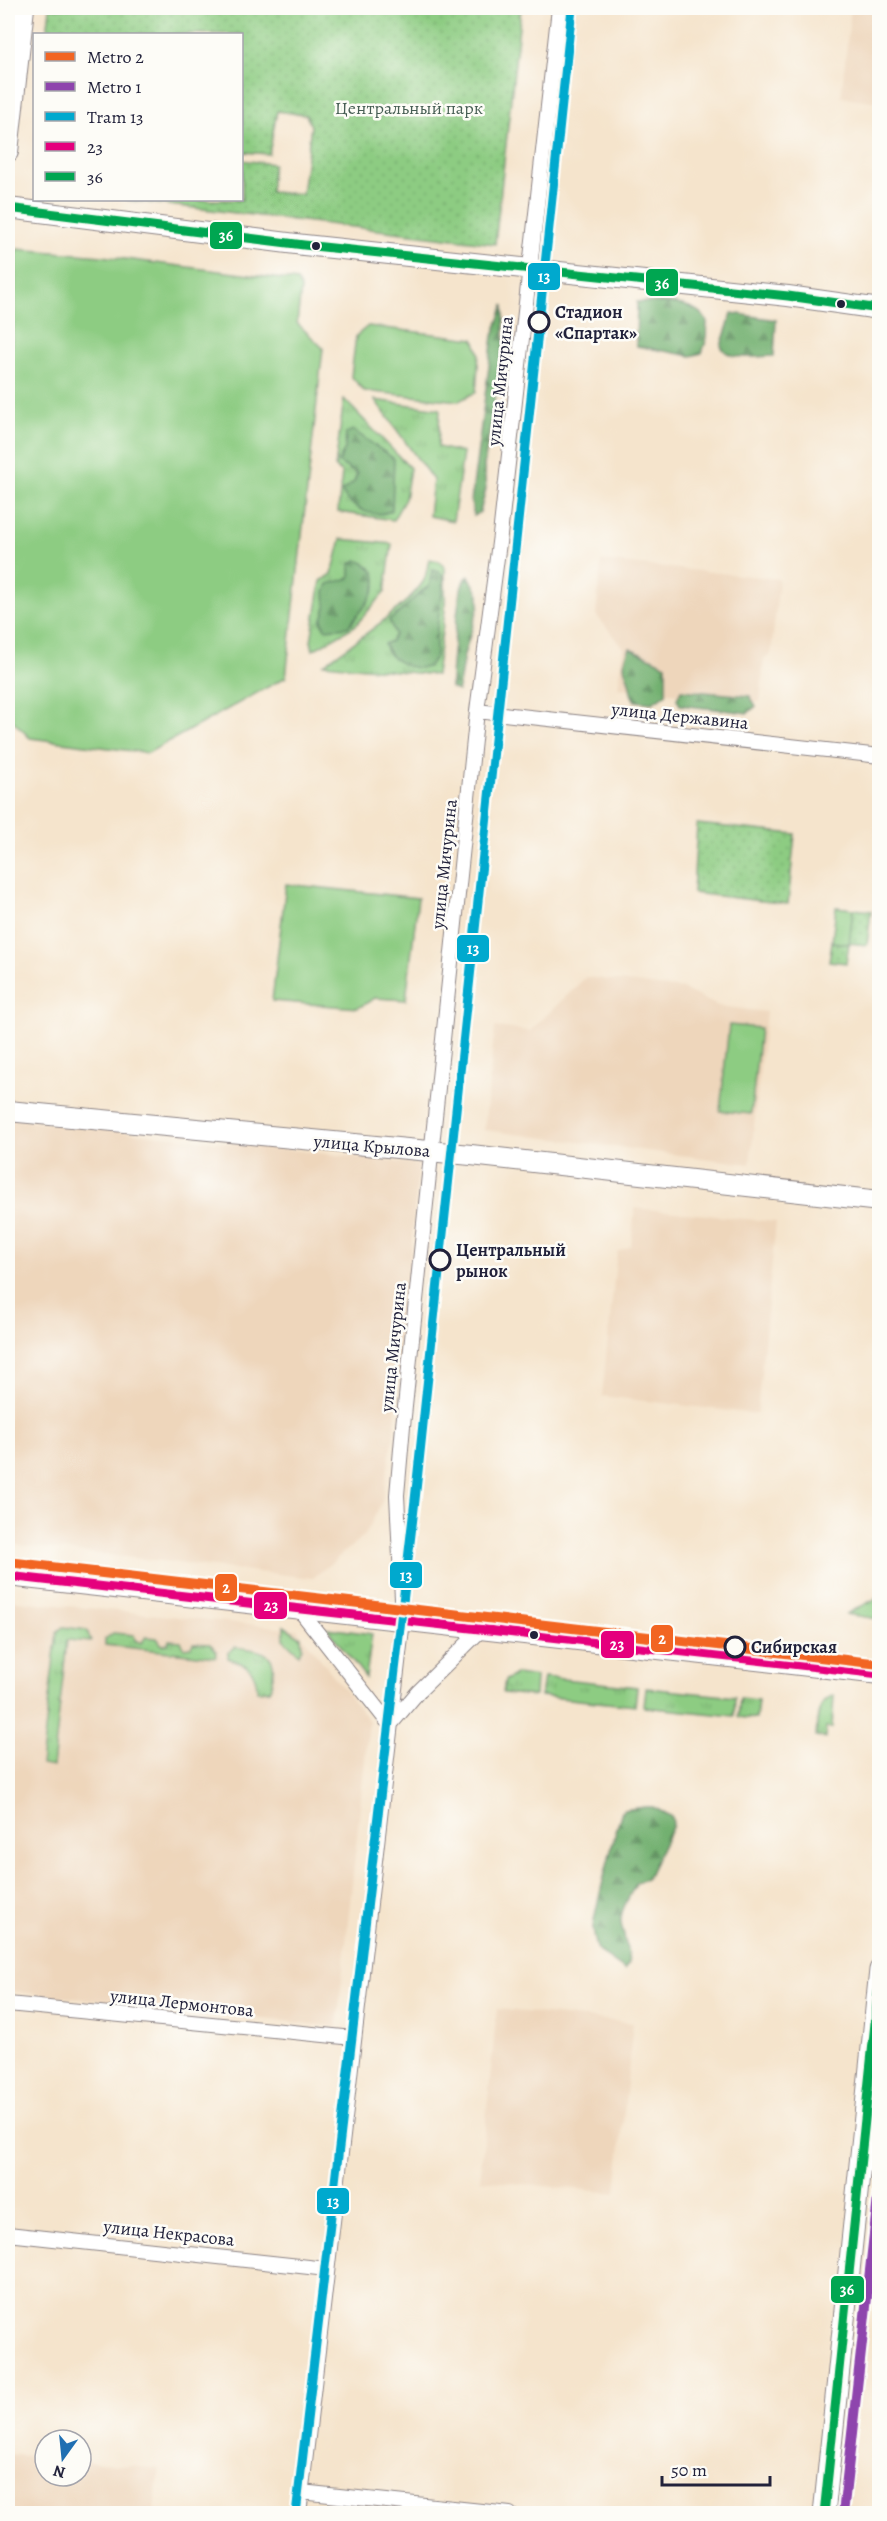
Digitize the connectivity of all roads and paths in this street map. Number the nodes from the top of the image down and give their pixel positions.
1 (24, 8) edge
2 (559, 8) edge
3 (8, 152) edge
4 (8, 208) edge
5 (530, 269) junction
6 (879, 309) edge
7 (477, 711) junction
8 (879, 756) edge
9 (8, 1112) edge
10 (430, 1151) junction
11 (879, 1201) edge
12 (8, 1576) edge
13 (298, 1608) junction
14 (403, 1620) junction
15 (482, 1629) junction
16 (879, 1674) edge
17 (390, 1725) junction
18 (879, 1970) edge
19 (8, 2004) edge
20 (354, 2038) junction
21 (8, 2234) edge
22 (327, 2269) junction
23 (301, 2492) junction
24 (299, 2514) edge
25 (510, 2514) edge
26 (824, 2514) edge

1 - 3 main road
2 - 5 street, улица Мичурина
4 - 5 main road
5 - 6 main road
5 - 7 street, улица Мичурина
7 - 8 street, улица Державина
7 - 10 street, улица Мичурина
9 - 10 main road, улица Крылова
10 - 11 main road, улица Крылова
10 - 14 street, улица Мичурина
12 - 13 main road
13 - 14 main road
13 - 17 street
14 - 15 main road
14 - 17 street, улица Мичурина
15 - 16 main road
15 - 17 street
17 - 20 street, улица Мичурина
18 - 26 main road
19 - 20 street, улица Лермонтова
20 - 22 street, улица Мичурина
21 - 22 street, улица Некрасова
22 - 23 street, улица Мичурина
23 - 24 street, улица Мичурина
23 - 25 street

